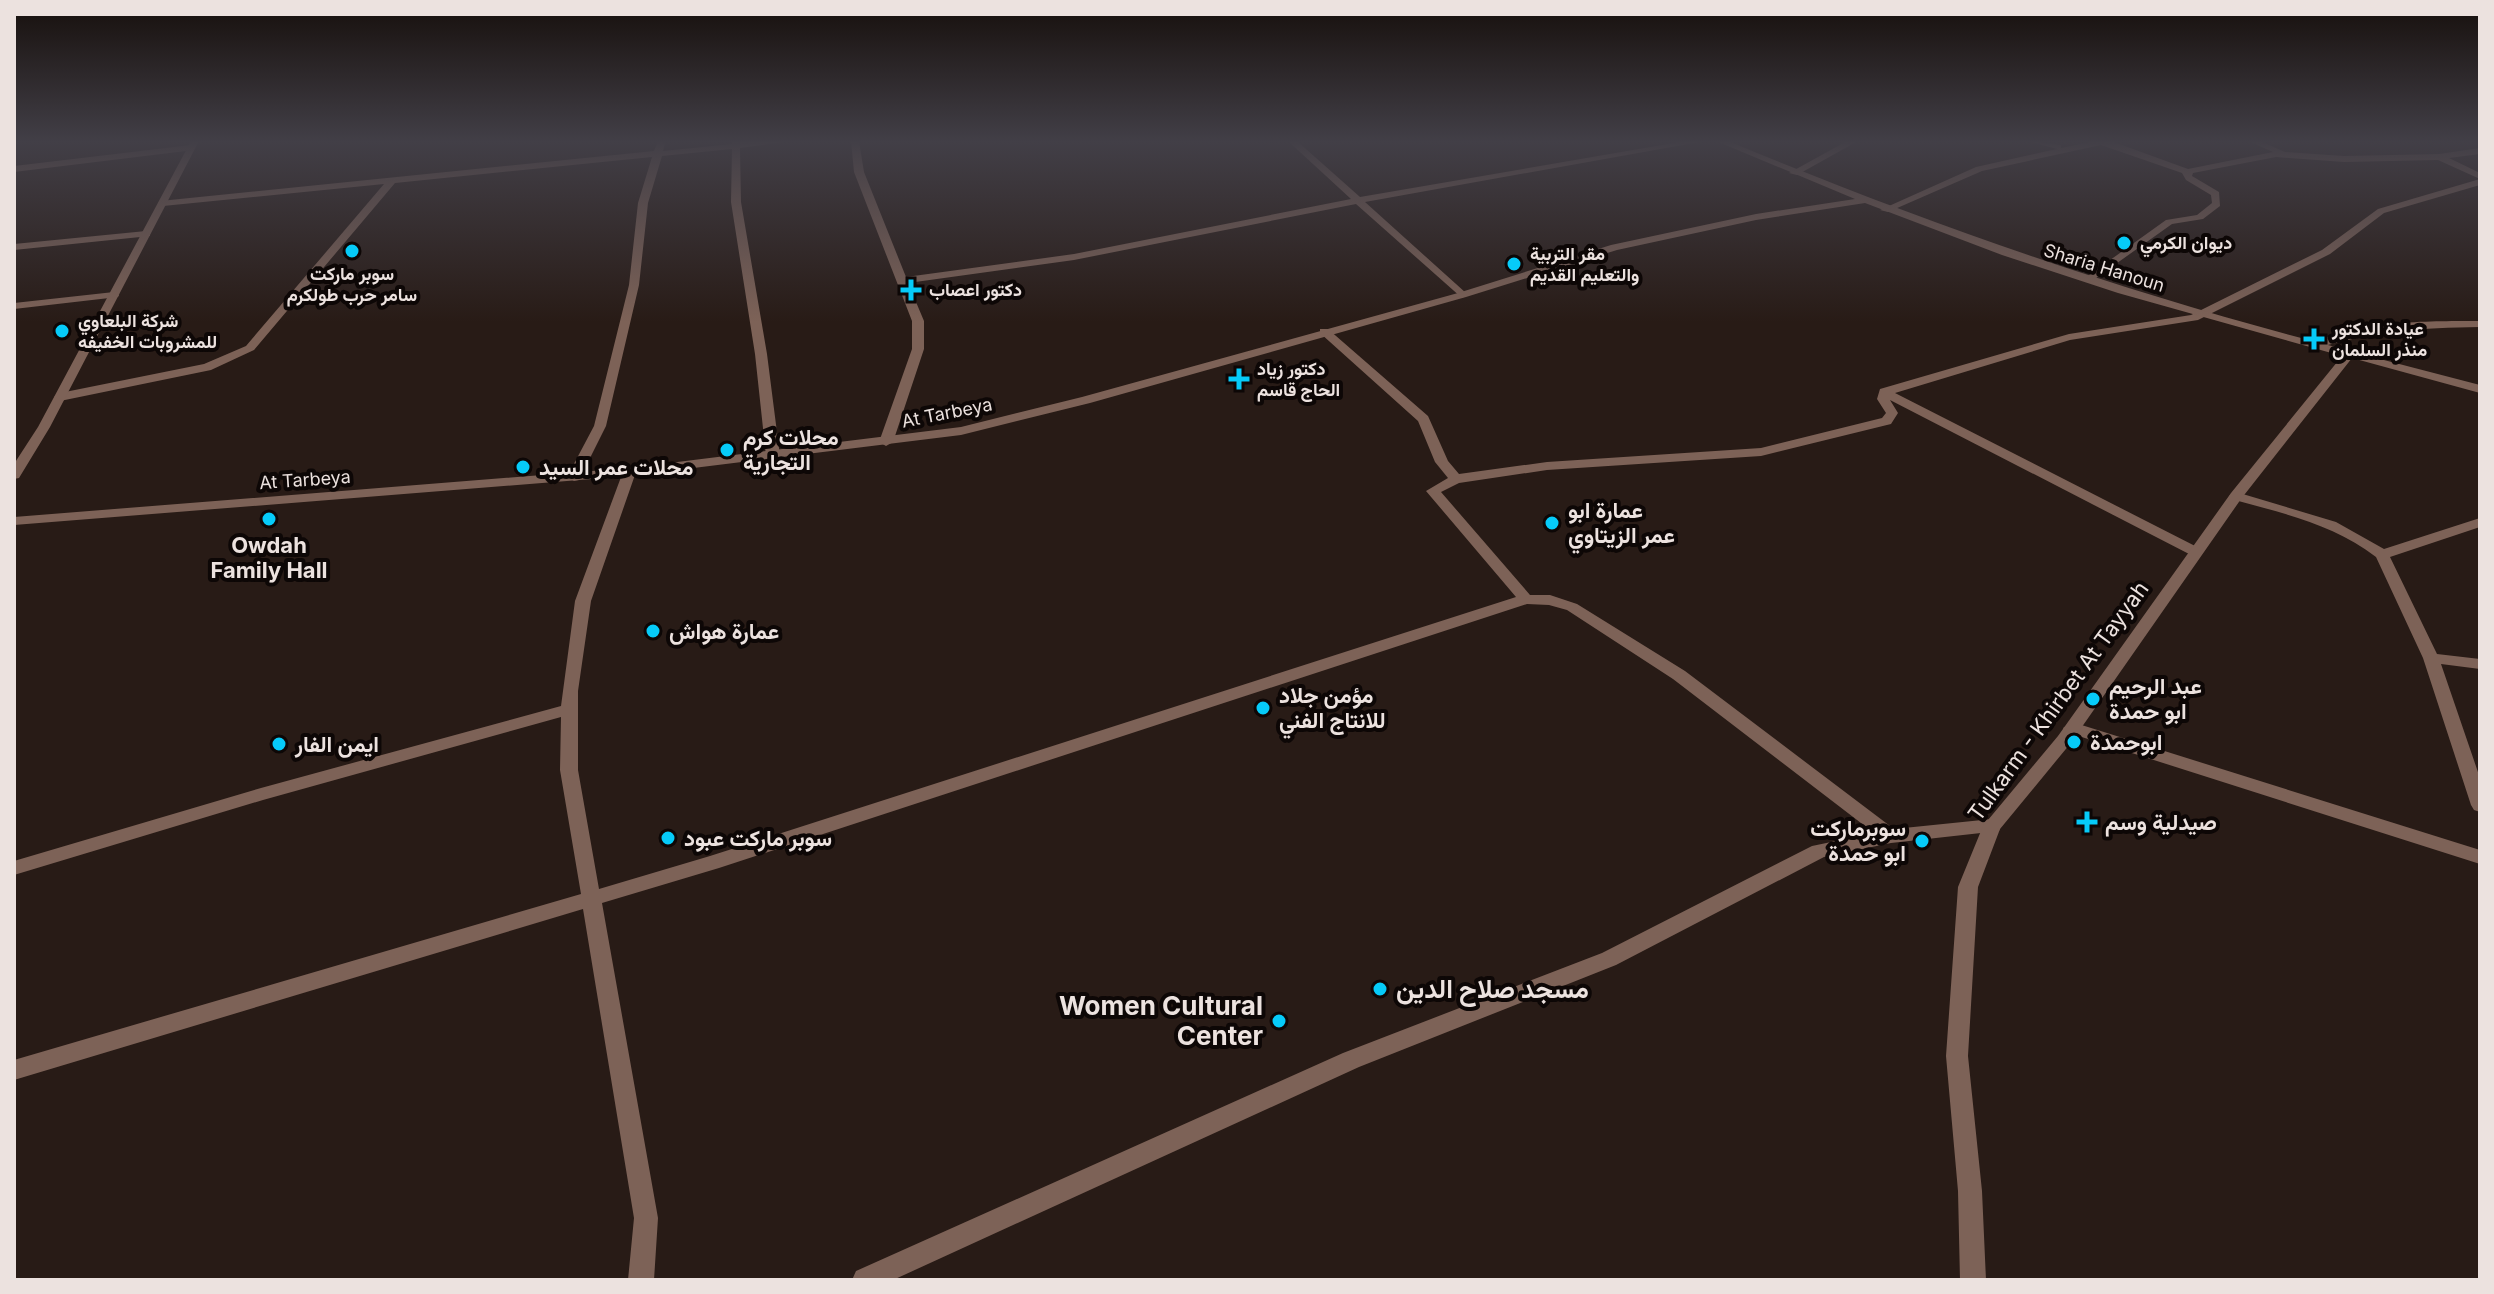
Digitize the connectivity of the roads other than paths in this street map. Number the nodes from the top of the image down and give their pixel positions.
1 (178, 201) edge
2 (374, 201) edge
3 (643, 201) edge
4 (736, 201) edge
5 (871, 201) edge
6 (1356, 201) edge
7 (1358, 201) edge
8 (1859, 201) edge
9 (1863, 201) edge
10 (1905, 201) edge
11 (2217, 201) edge
12 (2411, 201) edge
13 (163, 203) joint
14 (1885, 210) junction
15 (146, 234) junction
16 (14, 247) edge
17 (903, 280) junction
18 (2089, 280) junction
19 (114, 295) junction
20 (1462, 295) junction
21 (14, 306) edge
22 (2201, 314) junction
23 (2480, 324) edge
24 (1324, 331) junction
25 (2320, 344) junction
26 (2351, 352) junction
27 (2480, 389) edge
28 (1884, 392) junction
29 (60, 397) junction
30 (886, 442) junction
31 (773, 456) junction
32 (629, 472) junction
33 (14, 475) edge
34 (574, 477) junction
35 (1456, 479) junction
36 (2236, 496) junction
37 (14, 521) edge
38 (2480, 522) edge
39 (2376, 550) junction
40 (2196, 552) junction
41 (1526, 599) junction
42 (2431, 658) junction
43 (2480, 664) edge
44 (570, 709) junction
45 (2072, 728) junction
46 (2480, 805) edge
47 (1992, 826) junction
48 (1891, 836) junction
49 (2480, 857) edge
50 (14, 868) edge
51 (591, 899) junction
52 (14, 1070) edge
53 (641, 1280) edge
54 (865, 1280) edge
55 (1973, 1280) edge

1 - 13 street
2 - 29 street
3 - 34 street
4 - 31 street
5 - 17 street
6 - 17 street
7 - 20 street
8 - 20 street, At Tarbeya
9 - 14 street, Sharia Hanoun
10 - 14 street
11 - 18 street
12 - 22 street
13 - 15 street
14 - 18 street, Sharia Hanoun
15 - 16 street
15 - 19 street
17 - 30 street
18 - 22 street, Sharia Hanoun
19 - 21 street
19 - 29 street
20 - 24 street, At Tarbeya
22 - 25 street, Sharia Hanoun
22 - 28 street
23 - 25 street
24 - 30 street, At Tarbeya
24 - 35 street
25 - 26 street, Sharia Hanoun
26 - 27 street, Sharia Hanoun
26 - 36 street, Tulkarm - Khirbet At Tayyah
28 - 35 street
28 - 40 street
29 - 33 street
30 - 31 street, At Tarbeya
31 - 32 street, At Tarbeya
32 - 34 street, At Tarbeya
32 - 44 street
34 - 37 street, At Tarbeya
35 - 41 street
36 - 39 street
36 - 40 street, Tulkarm - Khirbet At Tayyah
38 - 39 street
39 - 42 street
40 - 45 street, Tulkarm - Khirbet At Tayyah
41 - 48 street
41 - 51 street
42 - 43 street
42 - 46 street
44 - 50 street
44 - 51 street
45 - 47 street, Tulkarm - Khirbet At Tayyah
45 - 49 street
47 - 48 street
47 - 55 street, Tulkarm - Khirbet At Tayyah
48 - 54 street
51 - 52 street
51 - 53 street

